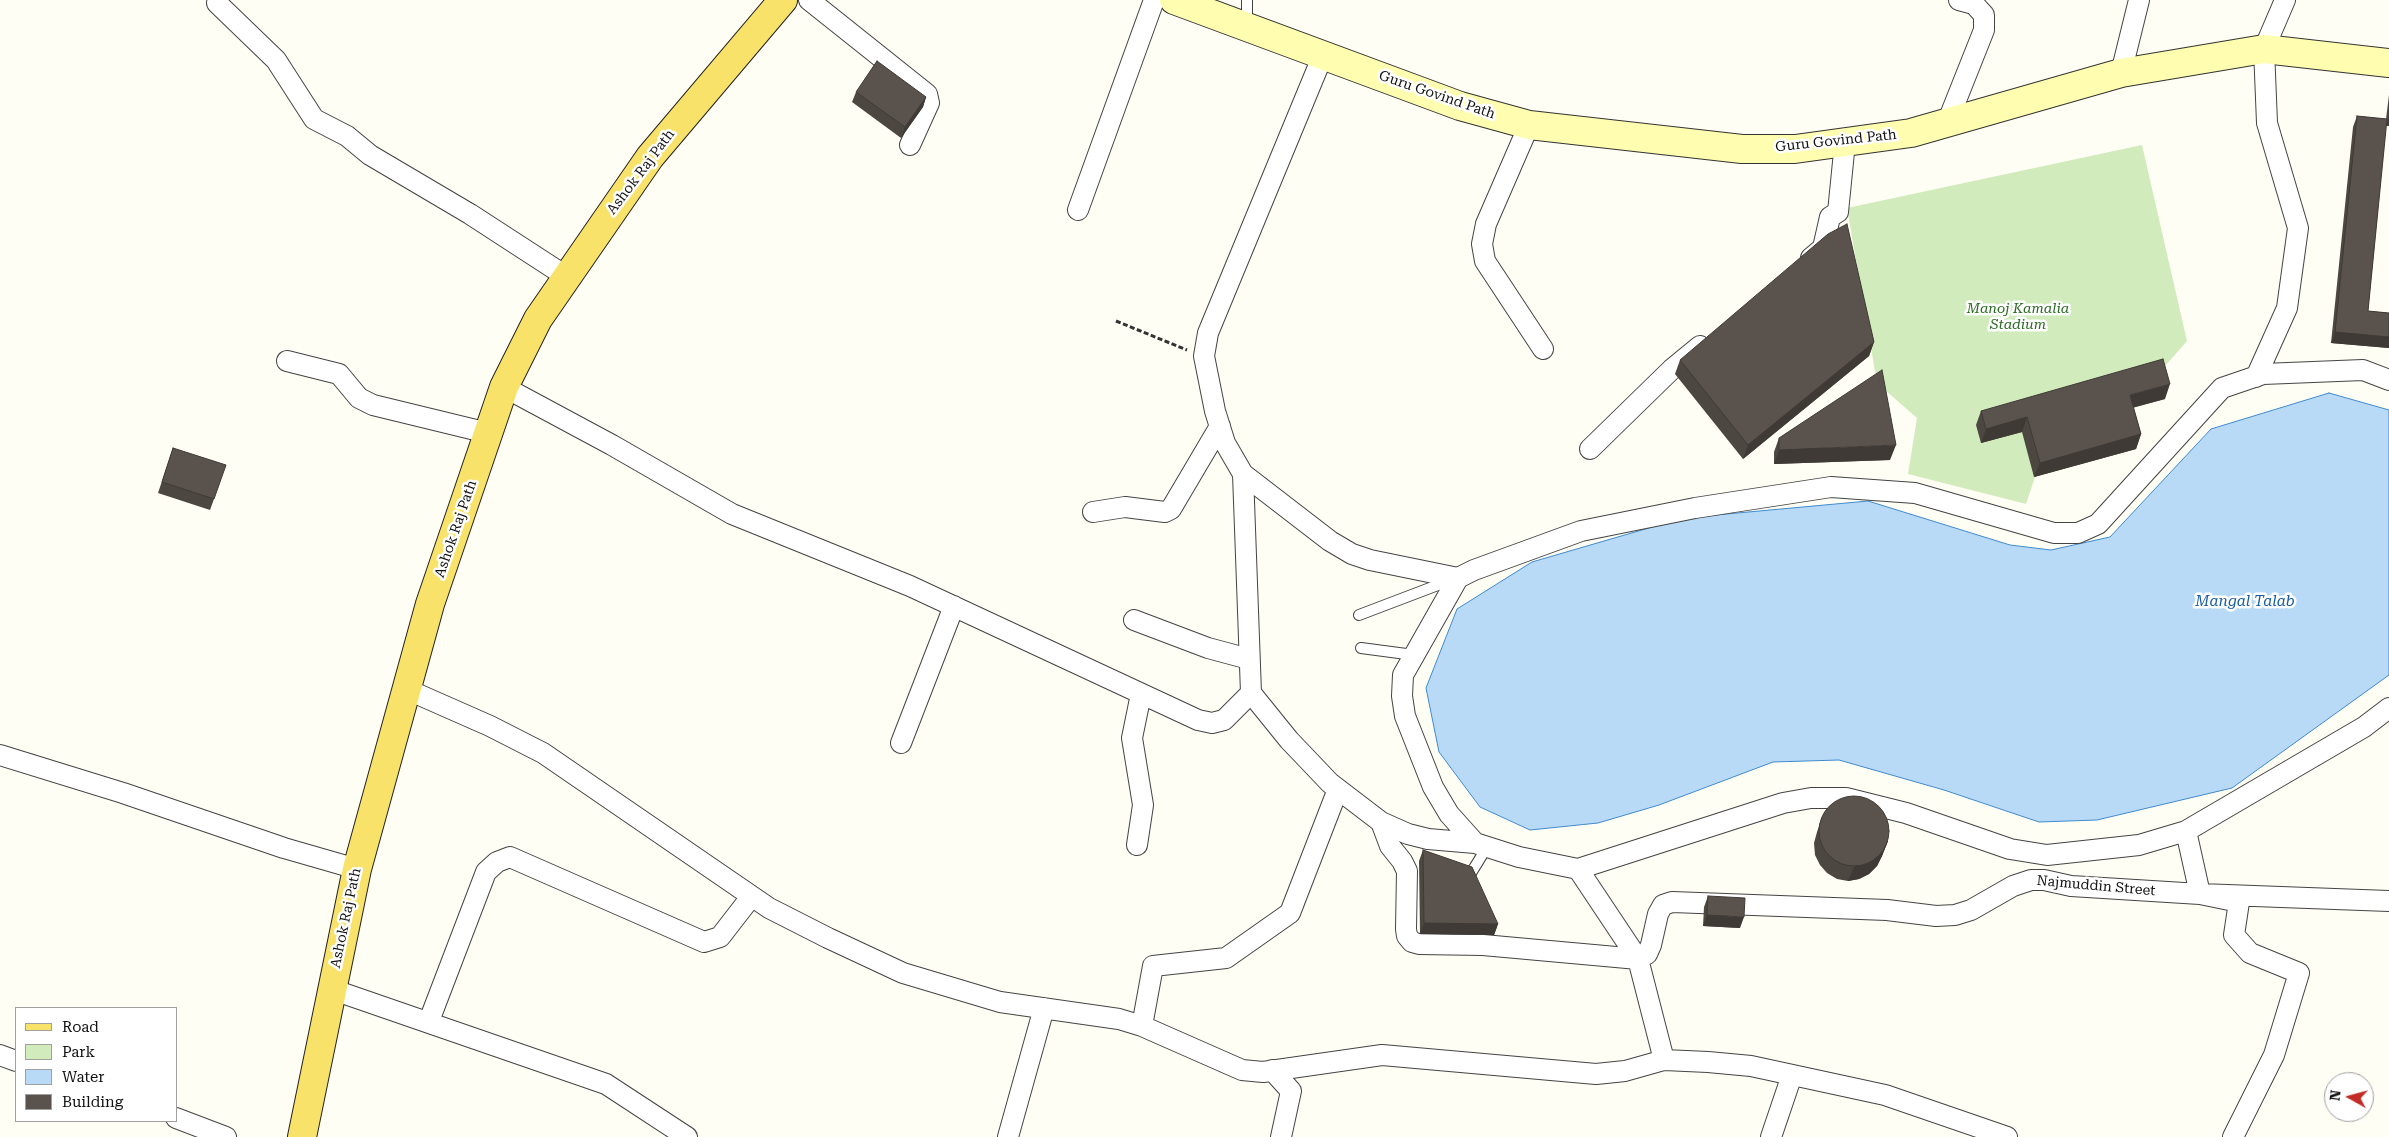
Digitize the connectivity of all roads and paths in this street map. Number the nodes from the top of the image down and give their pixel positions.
1 (783, 0) edge
2 (809, 0) edge
3 (1154, 0) edge
4 (1174, 0) edge
5 (1247, 0) edge
6 (1960, 0) edge
7 (2139, 0) edge
8 (2285, 0) edge
9 (217, 3) dead end
10 (1247, 27) junction
11 (2264, 49) junction
12 (1323, 55) junction
13 (2389, 63) edge
14 (2121, 73) junction
15 (1947, 123) junction
16 (1529, 124) junction
17 (1845, 142) junction
18 (910, 145) dead end
19 (1078, 210) dead end
20 (1793, 272) edge
21 (567, 277) junction
22 (1116, 321) dead end
23 (1717, 332) edge
24 (1542, 349) dead end
25 (1204, 356) junction
26 (287, 361) dead end
27 (2256, 377) junction
28 (2389, 380) edge
29 (504, 387) junction
30 (1220, 426) junction
31 (488, 433) junction
32 (1590, 449) dead end
33 (1243, 474) junction
34 (1093, 512) dead end
35 (1458, 578) junction
36 (954, 606) junction
37 (1359, 615) dead end
38 (1134, 620) dead end
39 (1360, 648) dead end
40 (1414, 655) junction
41 (1249, 659) junction
42 (406, 689) junction
43 (1250, 693) junction
44 (1142, 694) junction
45 (2389, 708) edge
46 (901, 742) dead end
47 (0, 755) edge
48 (1338, 789) junction
49 (1381, 822) junction
50 (2186, 831) junction
51 (1137, 845) dead end
52 (1481, 845) junction
53 (357, 868) junction
54 (1578, 869) junction
55 (1468, 878) edge
56 (2200, 894) junction
57 (751, 896) junction
58 (2389, 901) edge
59 (1638, 959) junction
60 (331, 989) junction
61 (1044, 1008) junction
62 (429, 1022) junction
63 (1142, 1026) junction
64 (0, 1055) edge
65 (1664, 1060) junction
66 (15, 1061) edge
67 (1272, 1070) junction
68 (1792, 1075) junction
69 (178, 1119) edge
70 (226, 1137) edge
71 (302, 1137) edge
72 (687, 1137) edge
73 (1008, 1137) edge
74 (1281, 1137) edge
75 (1771, 1137) edge
76 (2007, 1137) edge
77 (2233, 1137) edge

1 - 21 main road, Ashok Raj Path
2 - 18 street
3 - 19 street
4 - 10 street, Guru Govind Path
5 - 10 lane
6 - 15 street
7 - 14 street
8 - 11 street
9 - 21 street
10 - 12 street, Guru Govind Path
11 - 13 street, Guru Govind Path
11 - 14 street, Guru Govind Path
11 - 27 street
12 - 16 street, Guru Govind Path
12 - 25 street
14 - 15 street, Guru Govind Path
15 - 17 street, Guru Govind Path
16 - 17 street, Guru Govind Path
16 - 24 street
17 - 20 street
21 - 29 main road, Ashok Raj Path
22 - 25 path
23 - 32 street
25 - 30 street
26 - 31 street
27 - 28 street
27 - 35 street
29 - 31 main road, Ashok Raj Path
29 - 36 street
30 - 33 street
30 - 34 street
31 - 42 main road, Ashok Raj Path
33 - 35 street
33 - 41 street
35 - 37 lane
35 - 40 street
36 - 44 street
36 - 46 street
38 - 41 street
39 - 40 lane
40 - 52 street
41 - 43 street
42 - 53 main road, Ashok Raj Path
42 - 57 street
43 - 44 street
43 - 48 street
44 - 51 street
45 - 50 street
47 - 53 street
48 - 49 street
48 - 63 street
49 - 52 street
49 - 59 street
50 - 54 street
50 - 56 street
52 - 54 street
52 - 55 lane
53 - 60 main road, Ashok Raj Path
54 - 59 street
56 - 58 street, Najmuddin Street
56 - 59 street, Najmuddin Street
56 - 77 street
57 - 61 street
57 - 62 street
59 - 65 street
60 - 62 street
60 - 71 main road, Ashok Raj Path
61 - 63 street
61 - 73 street
62 - 72 street
63 - 67 street
64 - 66 street
65 - 67 street
65 - 68 street
67 - 74 street
68 - 75 street
68 - 76 street
69 - 70 street

